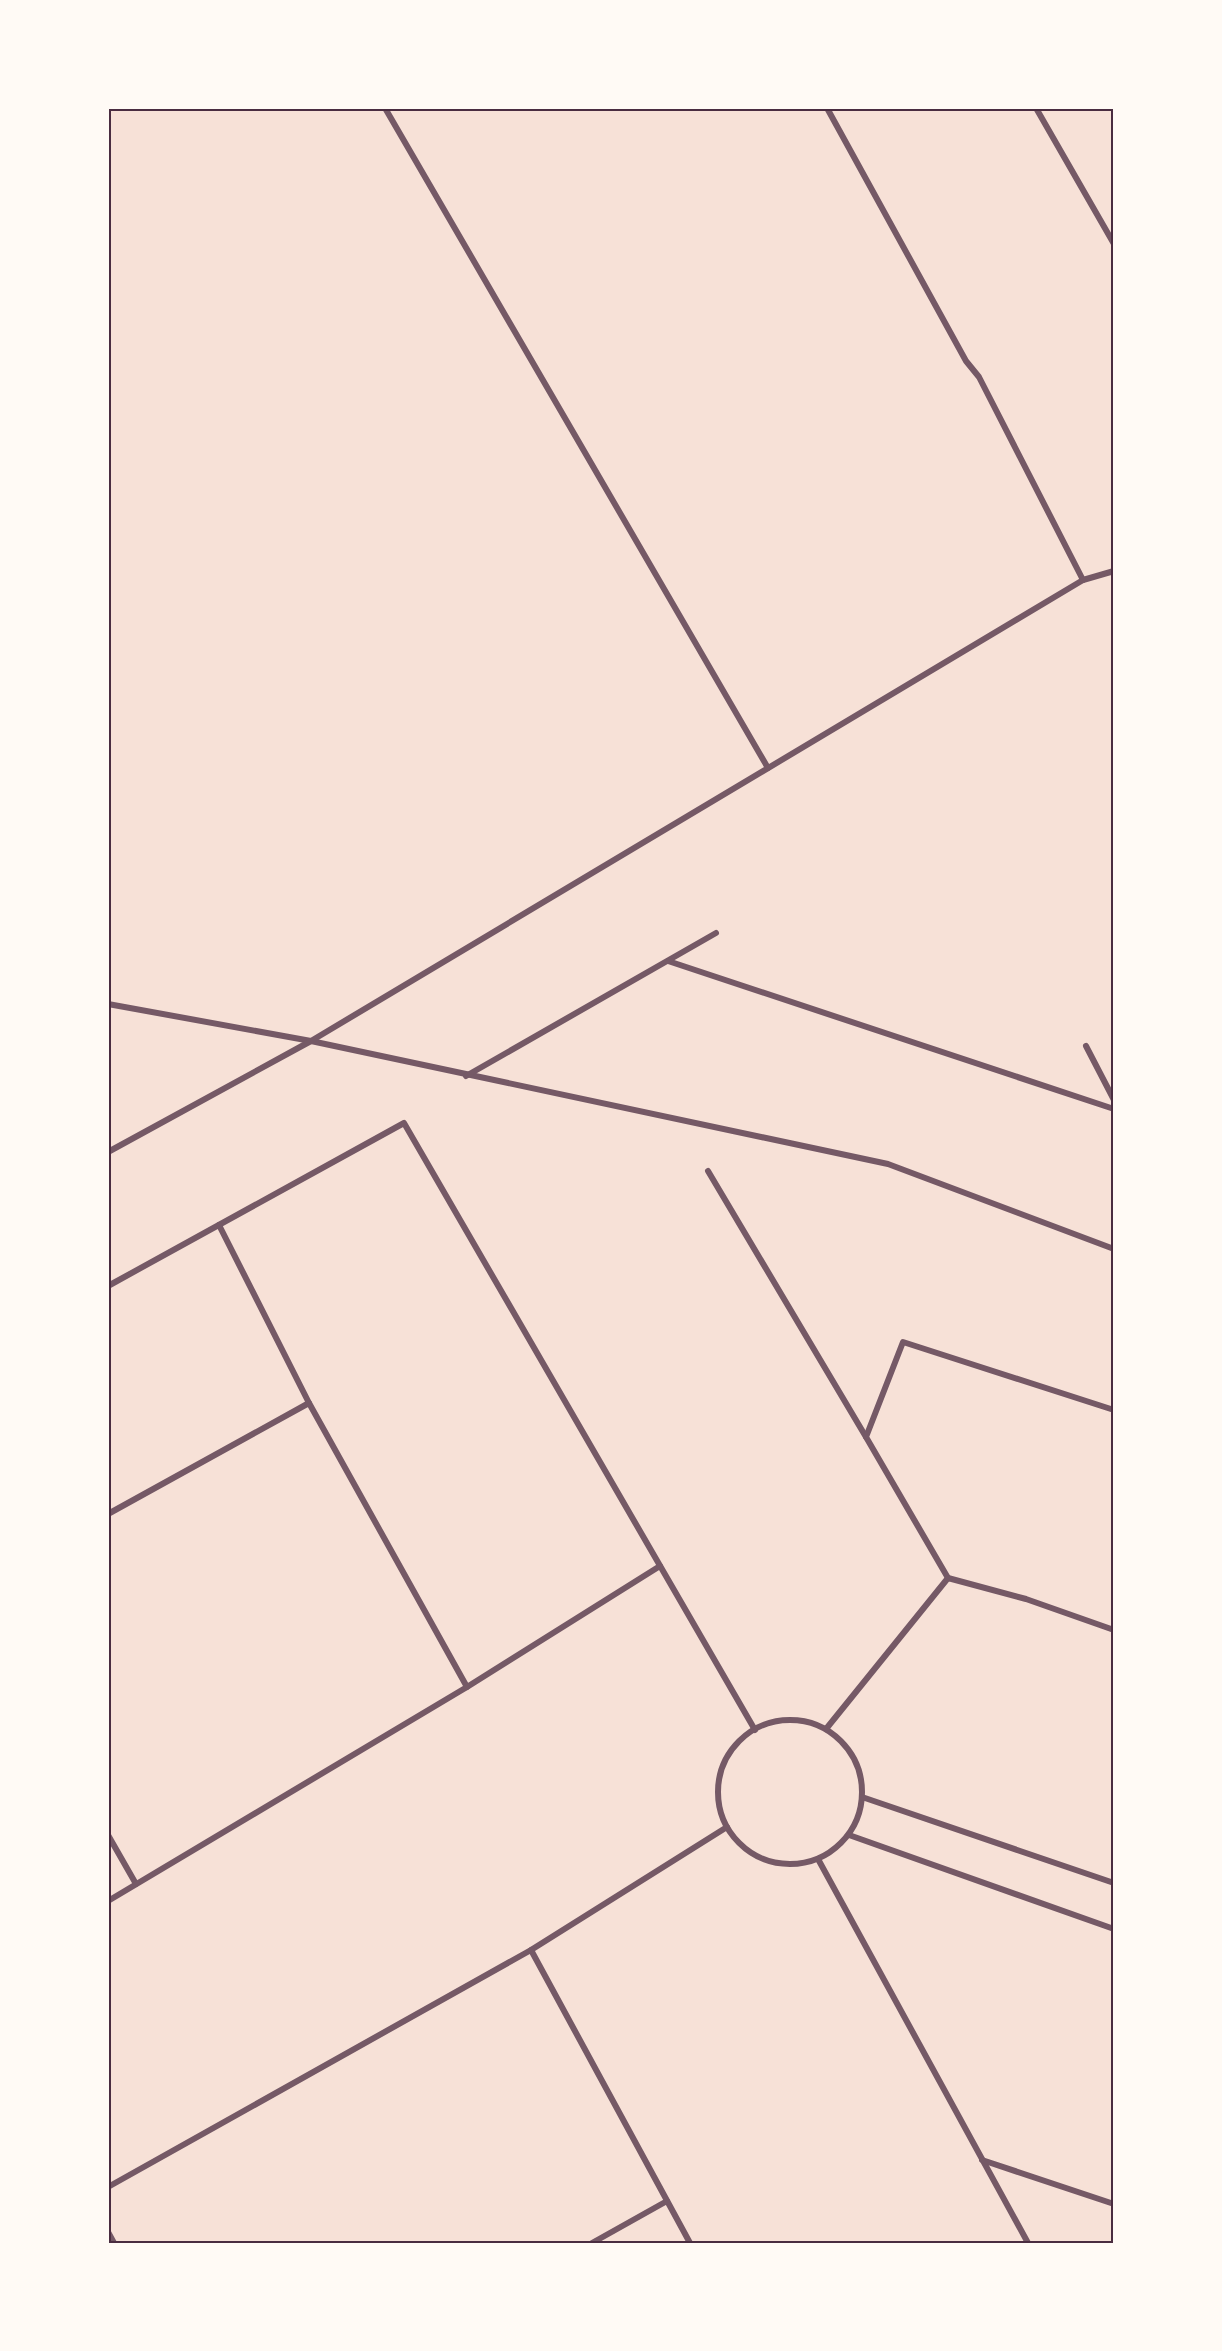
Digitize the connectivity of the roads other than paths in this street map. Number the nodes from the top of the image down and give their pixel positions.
1 (384, 108) edge
2 (827, 108) edge
3 (1036, 108) edge
4 (1114, 244) edge
5 (1114, 571) edge
6 (1083, 580) junction
7 (768, 768) junction
8 (716, 933) dead end
9 (668, 961) junction
10 (108, 1004) edge
11 (311, 1041) junction
12 (1086, 1046) dead end
13 (466, 1076) junction
14 (1114, 1100) edge
15 (1114, 1109) edge
16 (108, 1152) edge
17 (708, 1171) dead end
18 (219, 1224) junction
19 (1114, 1249) edge
20 (108, 1286) edge
21 (309, 1403) junction
22 (1114, 1410) edge
23 (866, 1437) junction
24 (108, 1514) edge
25 (660, 1566) junction
26 (948, 1578) junction
27 (1114, 1630) edge
28 (467, 1687) junction
29 (755, 1730) junction
30 (825, 1730) junction
31 (862, 1797) junction
32 (726, 1827) junction
33 (108, 1835) edge
34 (849, 1835) junction
35 (818, 1859) junction
36 (1114, 1883) edge
37 (136, 1884) junction
38 (108, 1901) edge
39 (1114, 1929) edge
40 (531, 1950) junction
41 (982, 2160) junction
42 (108, 2187) edge
43 (667, 2201) junction
44 (1114, 2204) edge
45 (108, 2232) edge
46 (114, 2243) edge
47 (592, 2243) edge
48 (690, 2243) edge
49 (1028, 2243) edge

1 - 7 street
2 - 6 street
3 - 4 street
5 - 6 street
6 - 7 street
7 - 11 street
8 - 9 street
9 - 13 street
9 - 15 street
10 - 11 street
11 - 13 street
11 - 16 street
12 - 14 street
13 - 19 street
17 - 23 street
18 - 20 street
18 - 21 street
18 - 25 street
21 - 24 street
21 - 28 street
22 - 23 street
23 - 26 street
25 - 28 street
25 - 29 street
26 - 27 street
26 - 30 street
28 - 37 street
29 - 30 street
29 - 32 street
30 - 31 street
31 - 34 street
31 - 36 street
32 - 35 street
32 - 40 street
33 - 37 street
34 - 35 street
34 - 39 street
35 - 41 street
37 - 38 street
40 - 42 street
40 - 43 street
41 - 44 street
41 - 49 street
43 - 47 street
43 - 48 street
45 - 46 street

